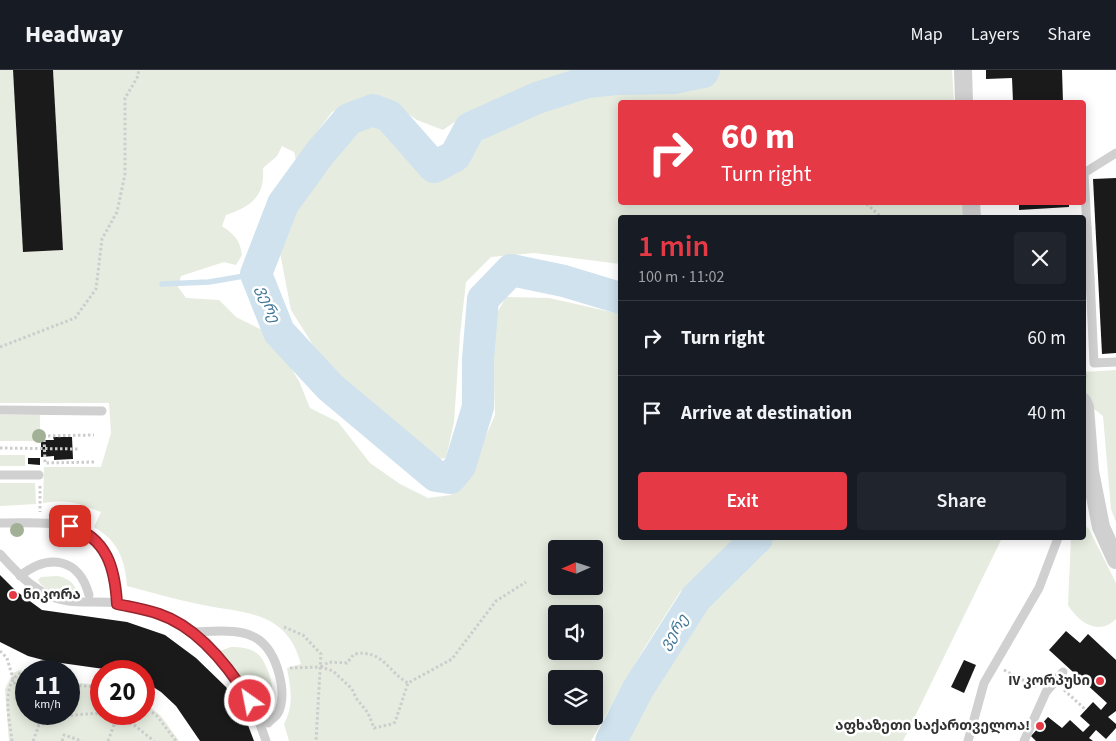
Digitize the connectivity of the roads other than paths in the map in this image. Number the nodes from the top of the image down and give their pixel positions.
1 (963, 70) edge
2 (964, 100) edge
3 (1116, 153) edge
4 (1086, 172) edge
5 (1086, 278) edge
6 (1116, 362) edge
7 (0, 410) edge
8 (102, 411) dead end
9 (0, 475) edge
10 (39, 475) road end
11 (1086, 478) edge
12 (0, 524) edge
13 (1057, 540) edge
14 (0, 554) edge
15 (1116, 560) edge
16 (20, 576) junction
17 (89, 595) dead end
18 (117, 604) junction
19 (191, 632) junction
20 (1063, 672) dead end
21 (268, 723) dead end
22 (266, 741) edge
23 (968, 741) edge
24 (1024, 741) edge

1 - 2 street
3 - 4 lane
5 - 6 lane
7 - 8 lane
9 - 10 lane
11 - 15 street
12 - 18 lane
13 - 23 lane
14 - 16 lane
16 - 17 lane
16 - 18 lane
18 - 19 lane
19 - 21 lane
19 - 22 lane
20 - 24 lane

